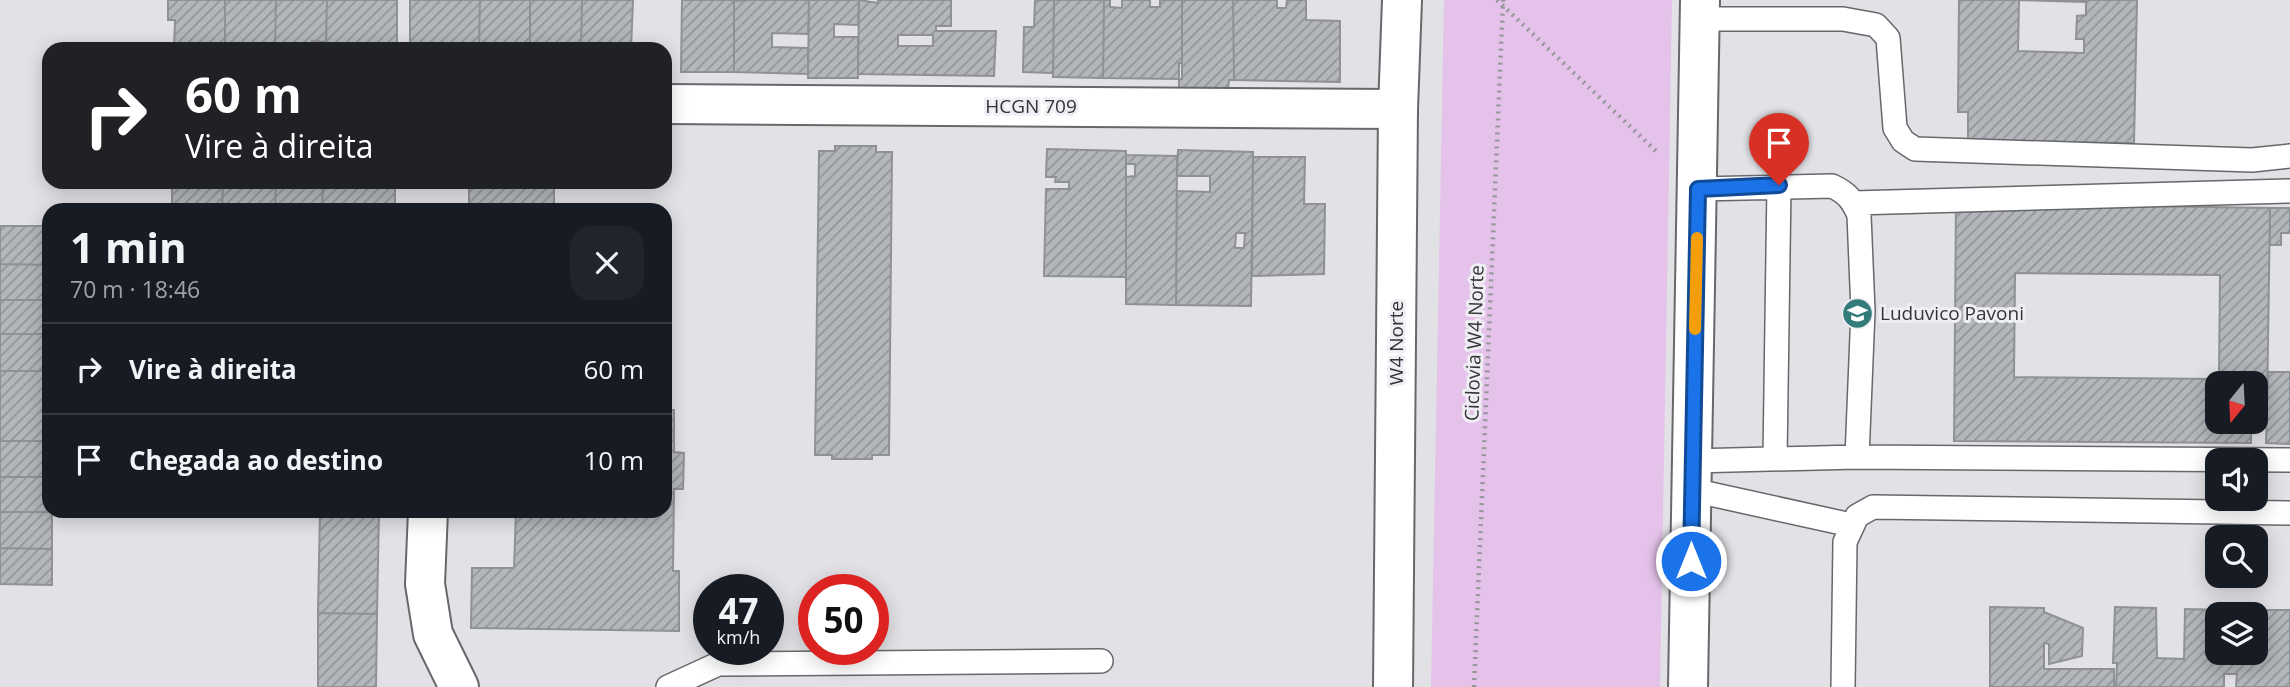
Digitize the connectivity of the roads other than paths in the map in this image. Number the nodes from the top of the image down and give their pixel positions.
1 (1402, 0) edge
2 (1700, 10) edge
3 (672, 104) edge
4 (1398, 109) junction
5 (2290, 156) edge
6 (1779, 185) junction
7 (1698, 189) junction
8 (2290, 191) edge
9 (1854, 203) junction
10 (1857, 457) junction
11 (1775, 459) junction
12 (2290, 460) edge
13 (1692, 476) junction
14 (2290, 513) edge
15 (428, 518) edge
16 (1851, 525) junction
17 (1101, 661) dead end
18 (459, 687) edge
19 (668, 687) edge
20 (1394, 687) edge
21 (1688, 687) edge
22 (1843, 687) edge

1 - 4 main road, W4 Norte
2 - 5 lane
2 - 7 main road
3 - 4 main road, HCGN 709
4 - 20 main road, W4 Norte
6 - 7 lane
6 - 9 lane
6 - 11 lane
7 - 13 main road
8 - 9 lane
9 - 10 lane
10 - 11 lane
10 - 12 lane
11 - 13 lane
13 - 16 lane
13 - 21 main road
14 - 16 lane
15 - 18 main road
16 - 22 lane
17 - 19 lane

